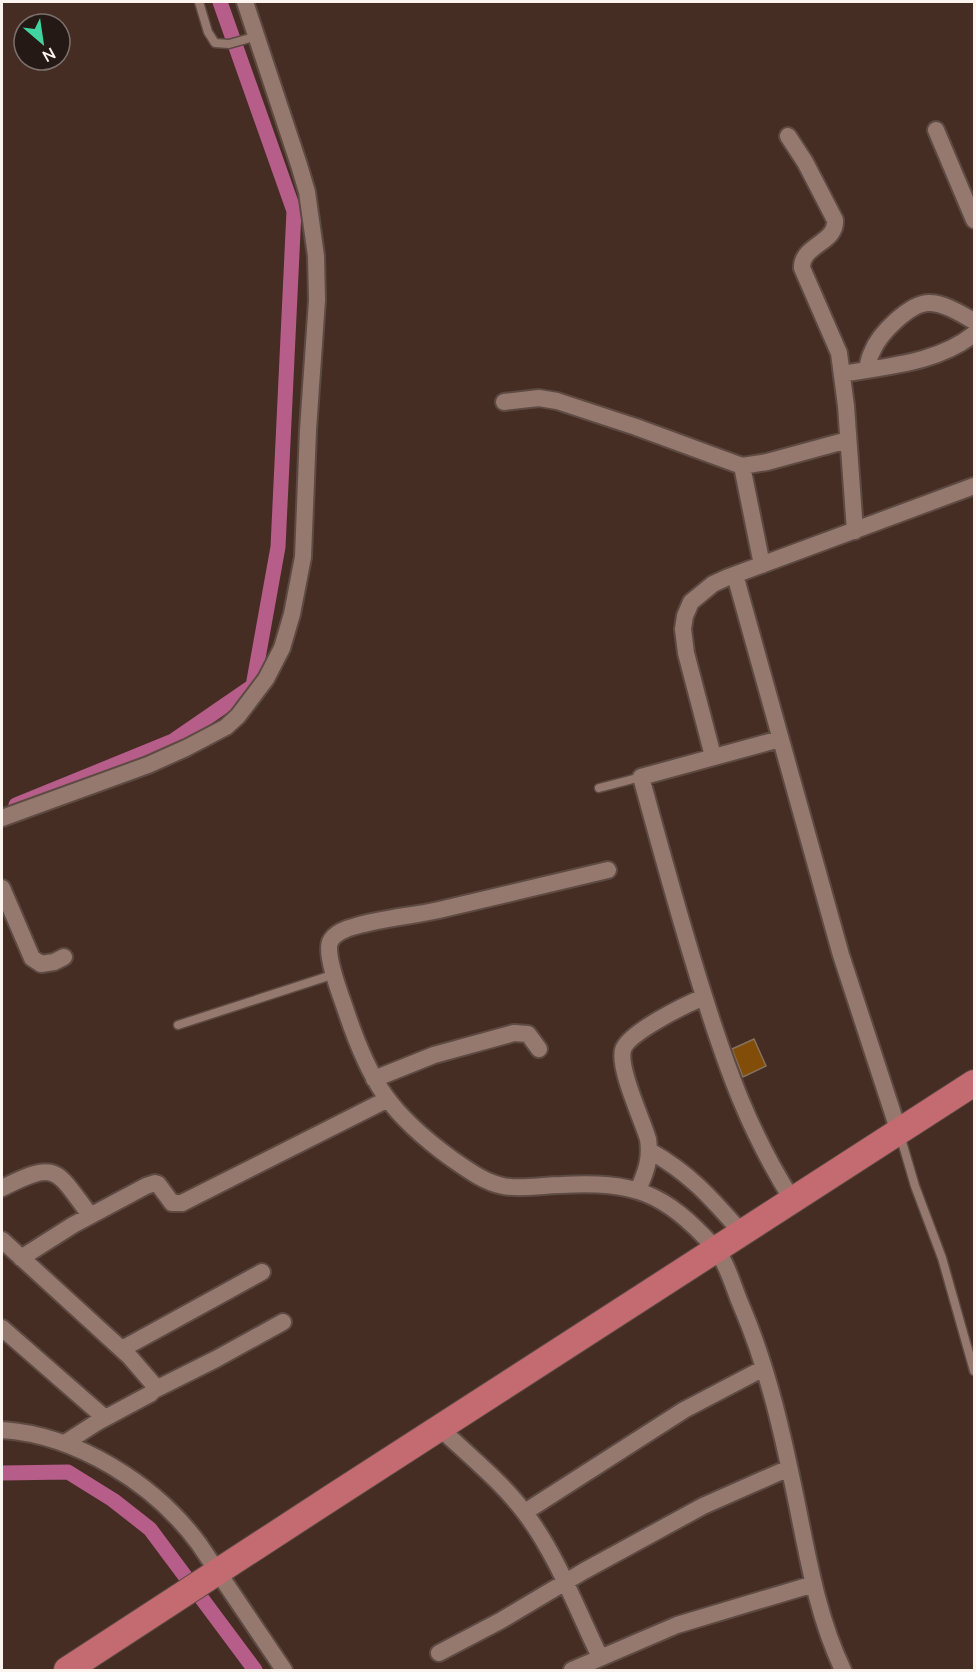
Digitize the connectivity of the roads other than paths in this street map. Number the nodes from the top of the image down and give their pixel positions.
1 (199, 2) edge
2 (245, 2) edge
3 (251, 37) junction
4 (936, 130) dead end
5 (788, 136) dead end
6 (975, 220) edge
7 (975, 321) edge
8 (975, 334) edge
9 (867, 370) junction
10 (842, 374) junction
11 (504, 402) dead end
12 (849, 440) junction
13 (742, 466) junction
14 (975, 486) edge
15 (855, 531) junction
16 (762, 565) junction
17 (735, 575) junction
18 (780, 739) junction
19 (713, 756) junction
20 (641, 777) junction
21 (599, 788) dead end
22 (2, 818) edge
23 (608, 870) dead end
24 (2, 888) edge
25 (64, 957) dead end
26 (335, 974) junction
27 (704, 997) junction
28 (178, 1025) dead end
29 (539, 1049) dead end
30 (374, 1079) junction
31 (975, 1083) edge
32 (386, 1100) junction
33 (899, 1132) junction
34 (650, 1151) junction
35 (2, 1188) edge
36 (638, 1190) junction
37 (793, 1201) junction
38 (90, 1215) junction
39 (742, 1233) junction
40 (2, 1240) edge
41 (717, 1250) junction
42 (21, 1258) junction
43 (262, 1272) dead end
44 (283, 1322) dead end
45 (2, 1328) edge
46 (122, 1349) junction
47 (764, 1368) junction
48 (975, 1371) edge
49 (154, 1390) junction
50 (105, 1418) junction
51 (440, 1428) junction
52 (2, 1430) edge
53 (65, 1443) junction
54 (789, 1468) junction
55 (525, 1512) junction
56 (203, 1581) junction
57 (565, 1583) junction
58 (814, 1584) junction
59 (438, 1653) dead end
60 (600, 1657) junction
61 (74, 1669) edge
62 (284, 1671) edge
63 (572, 1671) edge
64 (843, 1671) edge

1 - 3 lane
2 - 3 street
3 - 22 street
4 - 6 street
5 - 10 street
7 - 9 street
8 - 9 street
9 - 10 street
10 - 12 street
11 - 13 street
12 - 13 street
12 - 15 street
13 - 16 street
14 - 15 street
15 - 16 street
16 - 17 street
17 - 18 street
17 - 19 street
18 - 19 street
18 - 33 street
19 - 20 street
20 - 21 lane
20 - 27 street
23 - 26 street
24 - 25 street
26 - 28 lane
26 - 30 street
27 - 34 street
27 - 37 street
29 - 30 street
30 - 32 street
31 - 33 main road
32 - 36 street
32 - 38 street
33 - 37 main road
33 - 48 lane
34 - 36 street
34 - 39 street
35 - 38 street
36 - 41 street
37 - 39 main road
38 - 42 street
39 - 41 main road
40 - 42 street
41 - 47 street
41 - 51 main road
42 - 46 street
43 - 46 street
44 - 49 street
45 - 50 street
46 - 49 street
47 - 54 street
47 - 55 street
49 - 50 street
50 - 53 street
51 - 55 street
51 - 56 main road
52 - 53 street
53 - 56 street
54 - 57 street
54 - 58 street
55 - 57 street
56 - 61 main road
56 - 62 street
57 - 59 street
57 - 60 street
58 - 60 street
58 - 64 street
60 - 63 street

